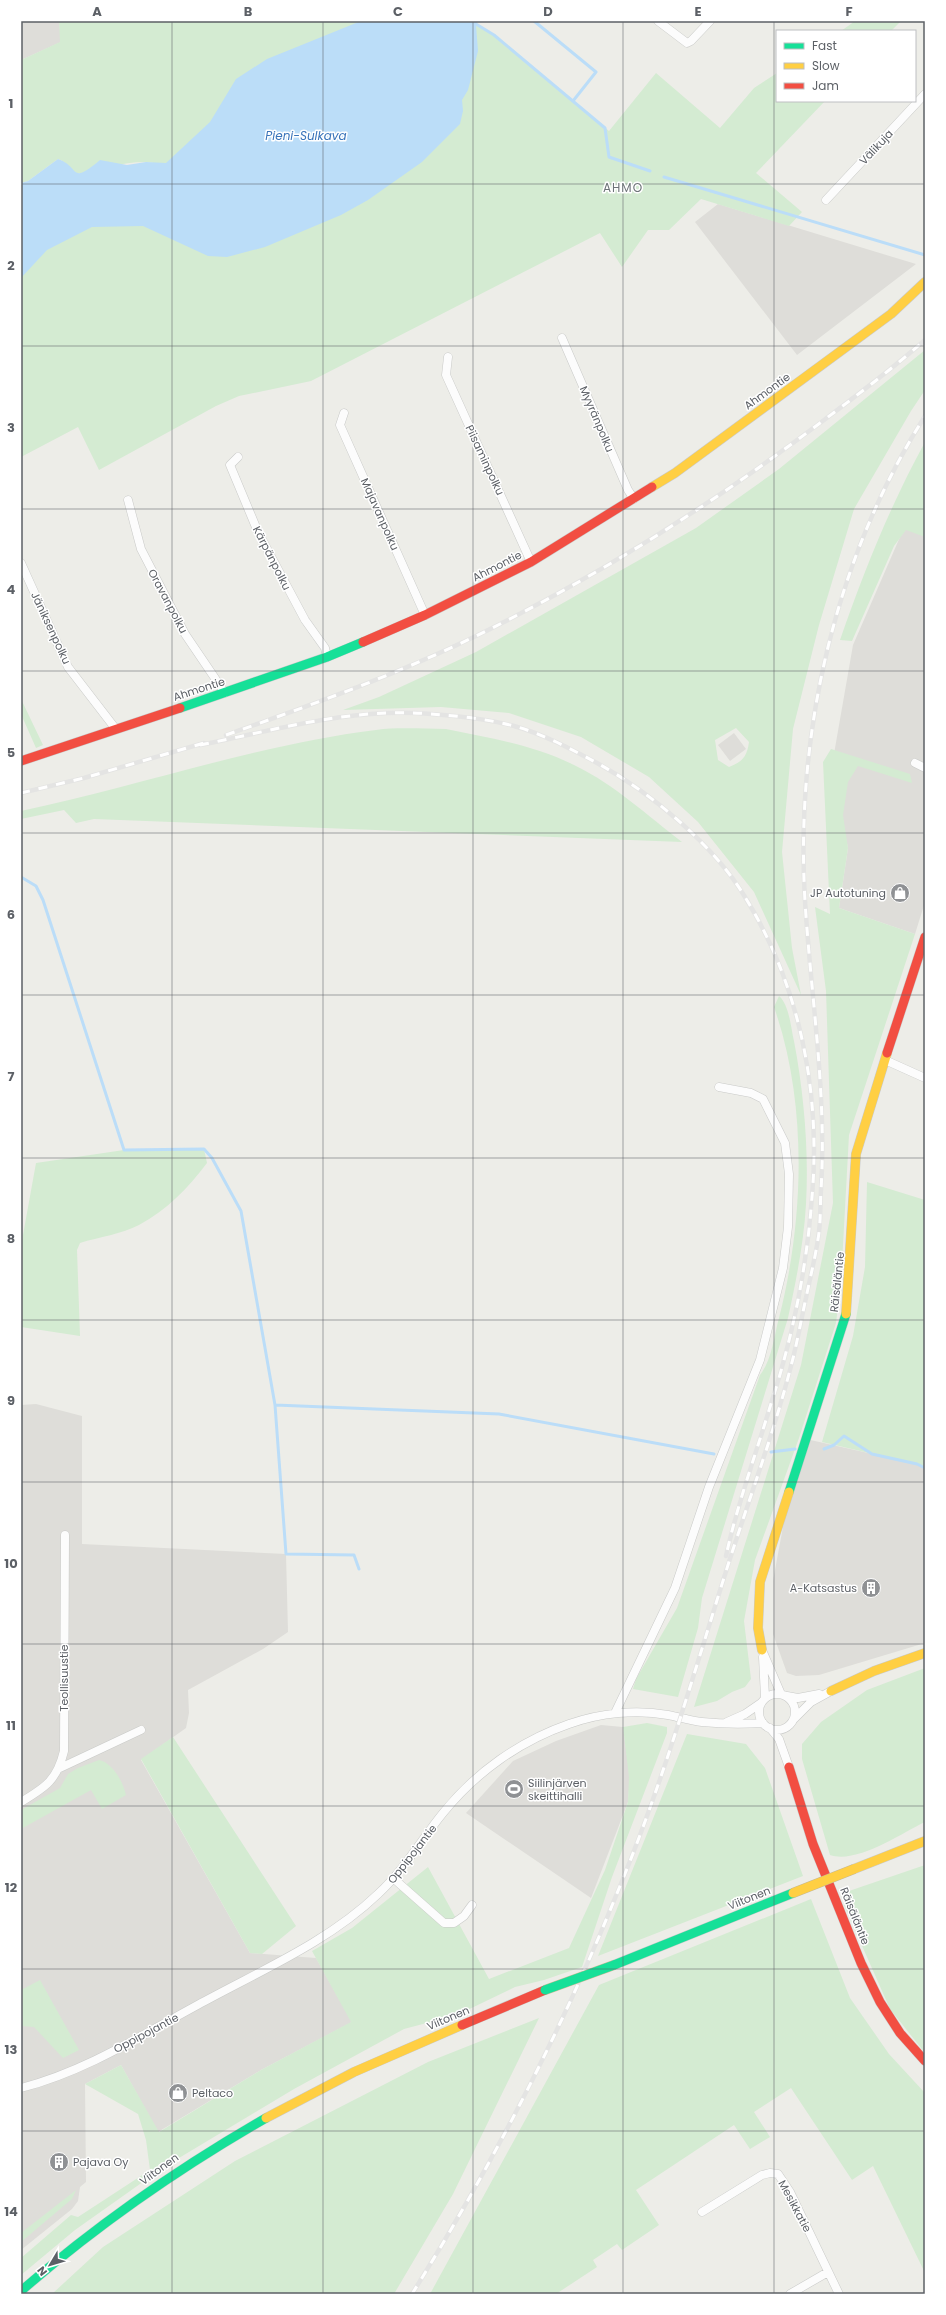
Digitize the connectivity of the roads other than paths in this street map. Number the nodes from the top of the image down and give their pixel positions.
1 (658, 21) edge
2 (710, 21) edge
3 (925, 94) edge
4 (826, 200) dead end
5 (925, 282) edge
6 (562, 338) dead end
7 (448, 357) dead end
8 (344, 414) dead end
9 (238, 457) dead end
10 (634, 499) junction
11 (128, 500) dead end
12 (531, 562) junction
13 (21, 563) edge
14 (425, 615) junction
15 (326, 657) junction
16 (225, 693) junction
17 (116, 728) junction
18 (21, 761) edge
19 (915, 764) dead end
20 (925, 768) edge
21 (925, 937) edge
22 (885, 1060) junction
23 (925, 1078) edge
24 (719, 1087) dead end
25 (65, 1535) dead end
26 (762, 1650) junction
27 (925, 1653) edge
28 (831, 1691) junction
29 (784, 1695) junction
30 (763, 1700) junction
31 (615, 1713) junction
32 (724, 1723) junction
33 (763, 1723) junction
34 (790, 1724) junction
35 (770, 1728) junction
36 (142, 1730) dead end
37 (789, 1767) junction
38 (60, 1768) junction
39 (21, 1802) edge
40 (925, 1842) edge
41 (393, 1878) junction
42 (472, 1905) dead end
43 (925, 2061) edge
44 (21, 2088) edge
45 (702, 2212) dead end
46 (828, 2272) junction
47 (21, 2291) edge
48 (790, 2294) edge
49 (839, 2294) edge

1 - 2 street
3 - 4 street, Välikuja
5 - 10 main road, Ahmontie
6 - 10 street, Myyränpolku
7 - 12 street, Piisaminpolku
8 - 14 street, Majavanpolku
9 - 15 street, Kärpänpolku
10 - 12 main road, Ahmontie
11 - 16 street, Oravanpolku
12 - 14 main road, Ahmontie
13 - 17 street, Jäniksenpolku
14 - 15 main road, Ahmontie
15 - 16 main road, Ahmontie
16 - 17 main road, Ahmontie
17 - 18 main road, Ahmontie
19 - 20 street
21 - 22 main road, Räisäläntie
22 - 23 street
22 - 26 main road, Räisäläntie
24 - 31 street
25 - 38 street, Teollisuustie
26 - 29 street
26 - 30 street
27 - 28 main road
28 - 29 street
28 - 34 street
29 - 30 street
29 - 34 street
30 - 32 street
30 - 33 street
31 - 32 street, Oppipojantie
31 - 41 street, Oppipojantie
32 - 33 street, Oppipojantie
33 - 35 street
34 - 35 street
34 - 37 street
35 - 37 street
36 - 38 street
37 - 43 main road, Räisäläntie
38 - 39 street, Teollisuustie
40 - 47 main road, Viitonen, bridge
41 - 42 street
41 - 44 street, Oppipojantie
45 - 46 street, Mesikkatie
46 - 48 street
46 - 49 street, Mesikkatie

